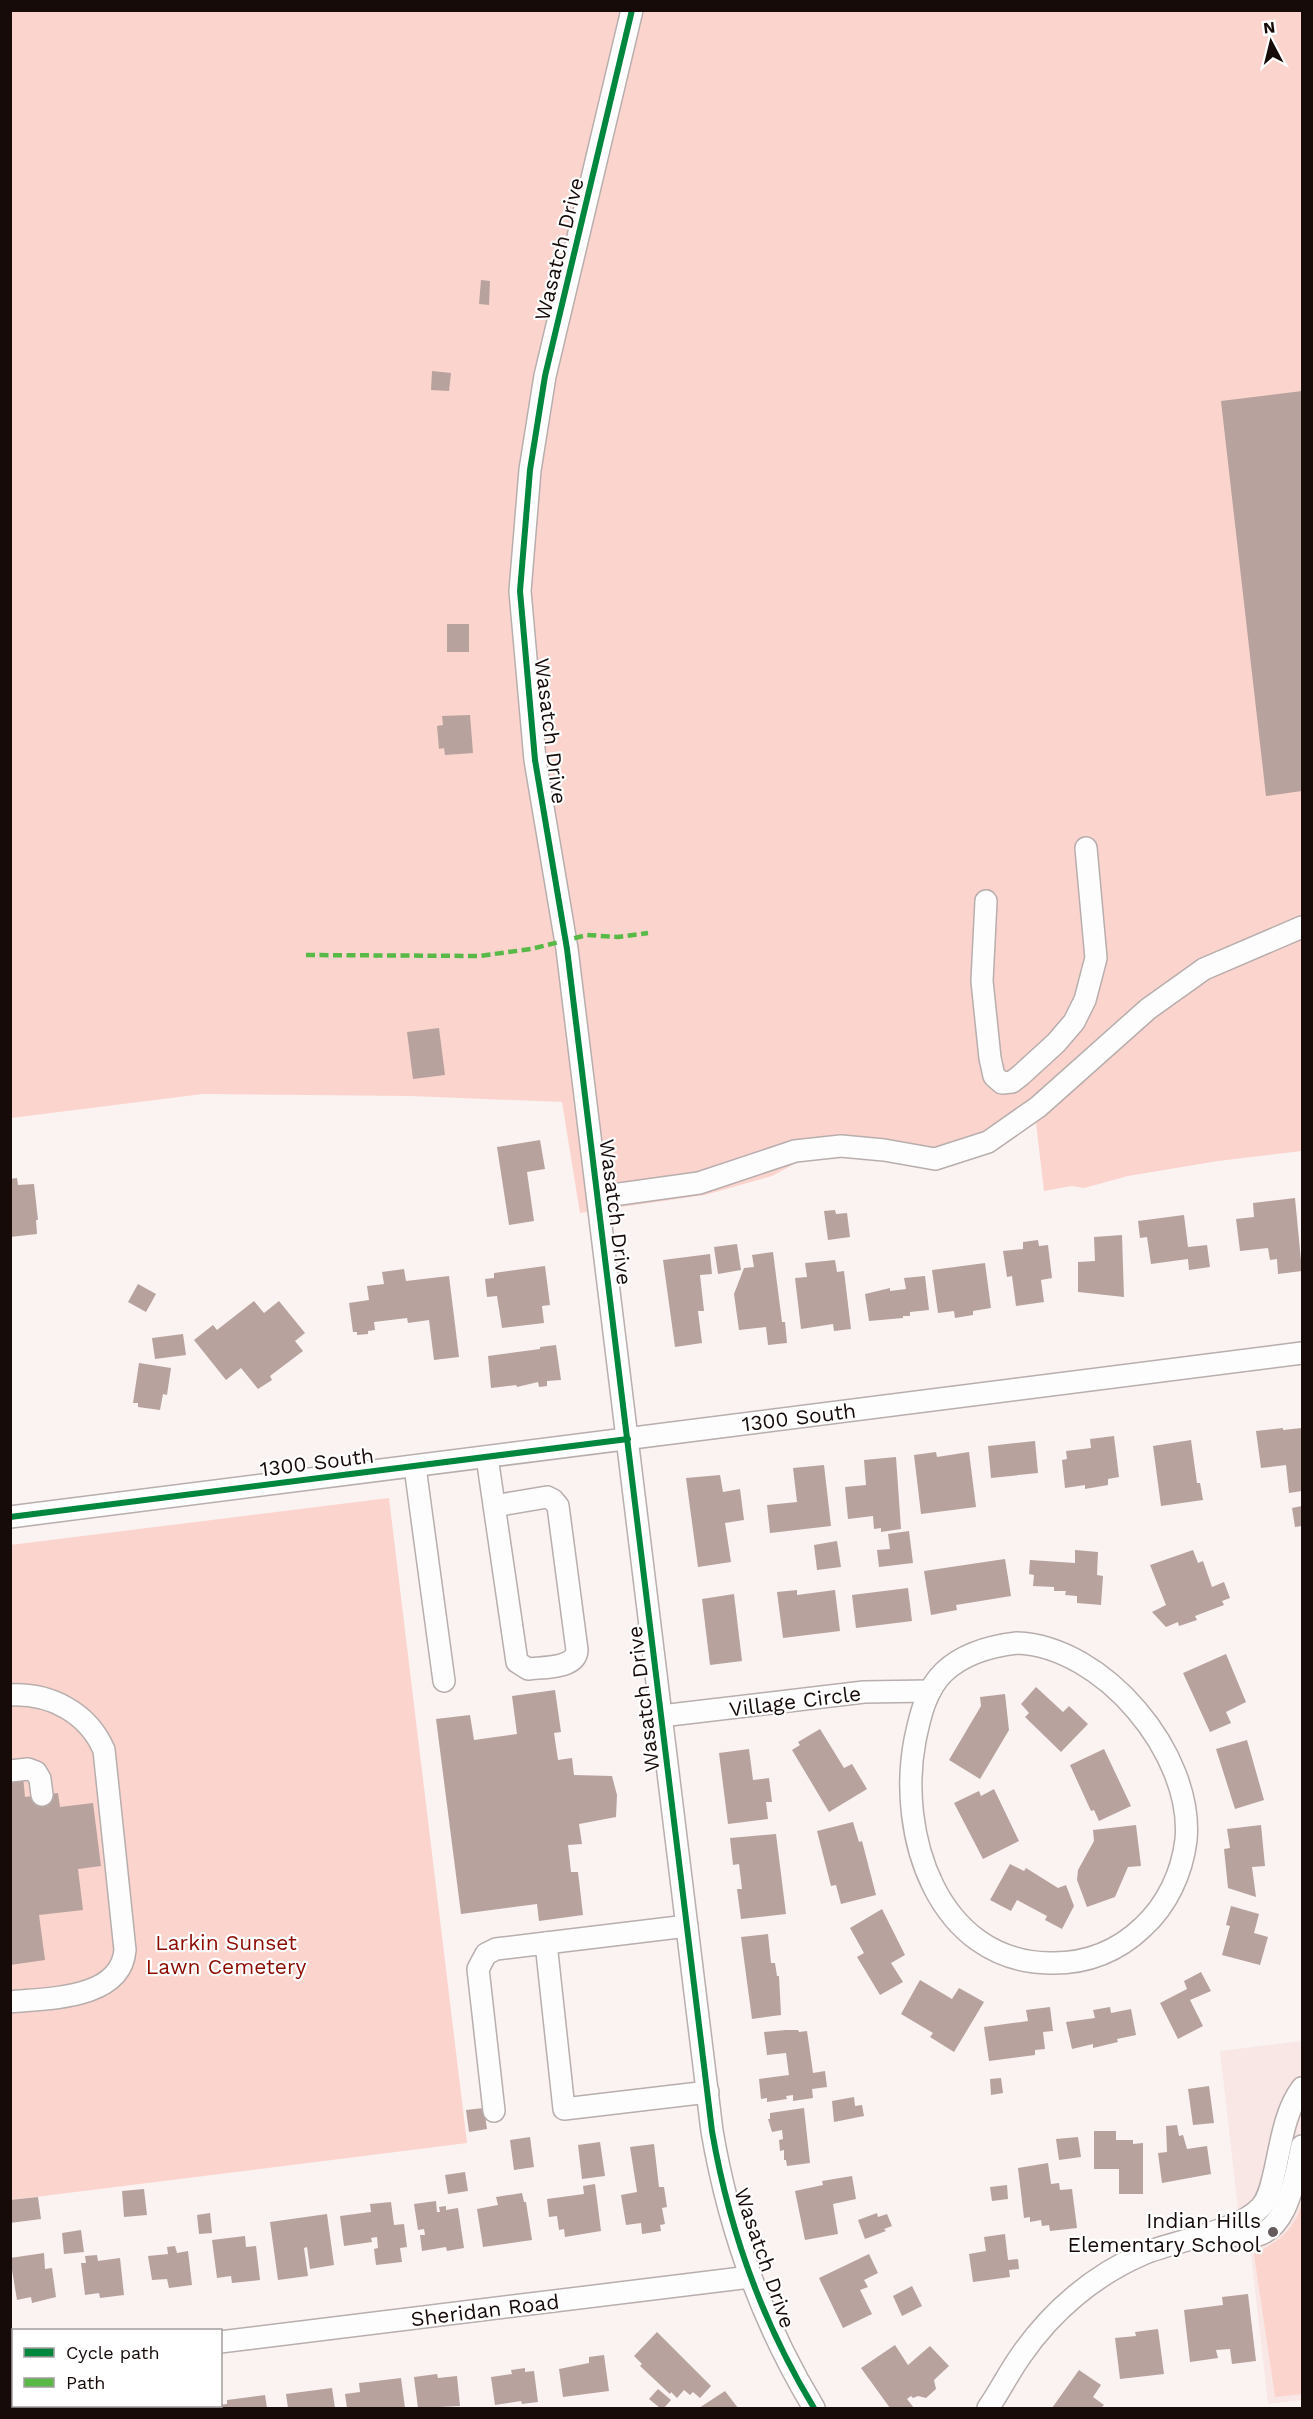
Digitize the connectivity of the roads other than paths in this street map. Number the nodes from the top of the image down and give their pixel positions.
1 (632, 10) edge
2 (1086, 848) dead end
3 (986, 902) dead end
4 (1302, 927) edge
5 (598, 1197) junction
6 (1302, 1353) edge
7 (628, 1439) junction
8 (487, 1457) junction
9 (415, 1467) junction
10 (494, 1506) junction
11 (10, 1517) edge
12 (444, 1681) dead end
13 (930, 1691) junction
14 (10, 1695) edge
15 (662, 1716) junction
16 (10, 1771) edge
17 (42, 1795) dead end
18 (687, 1926) junction
19 (546, 1943) junction
20 (10, 2002) edge
21 (1302, 2088) edge
22 (708, 2092) junction
23 (494, 2111) dead end
24 (1302, 2146) edge
25 (1223, 2230) junction
26 (750, 2277) junction
27 (222, 2342) edge
28 (814, 2409) edge
29 (988, 2409) edge

1 - 5 street, Wasatch Drive
2 - 3 street
4 - 5 street
5 - 7 street, Wasatch Drive
6 - 7 street, 1300 South
7 - 8 street, 1300 South
7 - 15 street, Wasatch Drive
8 - 9 street, 1300 South
8 - 10 street
9 - 11 street, 1300 South
9 - 12 street
10 - 10 street
13 - 13 street
13 - 15 street, Village Circle
14 - 20 street
15 - 18 street, Wasatch Drive
16 - 17 street
18 - 19 street
18 - 22 street, Wasatch Drive
19 - 22 street
19 - 23 street
21 - 25 street
22 - 26 street, Wasatch Drive
24 - 25 street
25 - 29 street
26 - 27 street, Sheridan Road
26 - 28 street, Wasatch Drive

